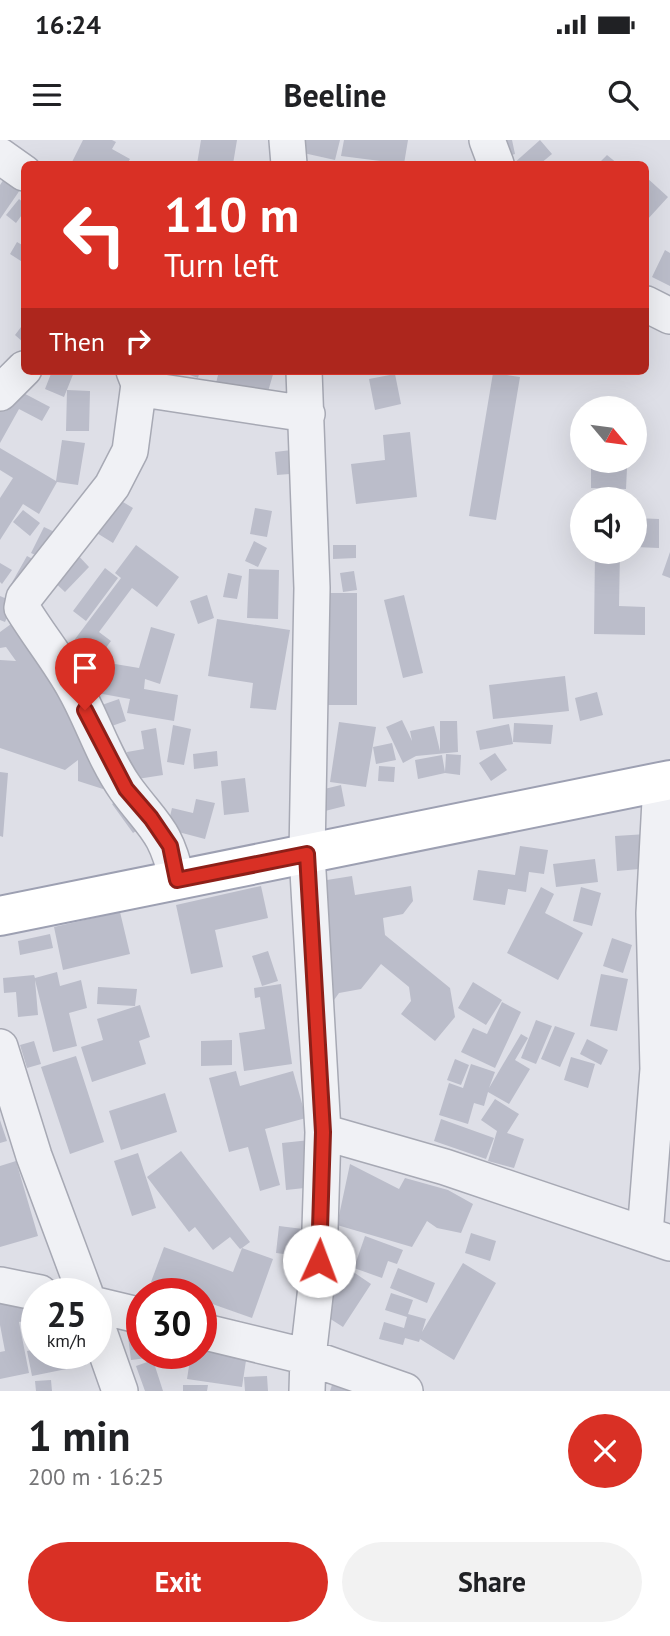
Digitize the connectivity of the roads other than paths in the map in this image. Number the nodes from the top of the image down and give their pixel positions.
1 (287, 140) edge
2 (487, 140) edge
3 (0, 156) edge
4 (289, 161) edge
5 (495, 161) edge
6 (21, 171) edge
7 (649, 305) edge
8 (670, 316) edge
9 (21, 372) edge
10 (304, 375) edge
11 (137, 377) edge
12 (0, 393) edge
13 (307, 414) junction
14 (666, 781) edge
15 (307, 854) junction
16 (177, 880) junction
17 (0, 916) edge
18 (0, 1047) edge
19 (323, 1132) junction
20 (658, 1239) edge
21 (79, 1278) edge
22 (0, 1285) edge
23 (21, 1289) edge
24 (217, 1335) edge
25 (308, 1357) junction
26 (112, 1368) edge
27 (120, 1391) edge
28 (307, 1391) edge
29 (405, 1391) edge

1 - 4 street
2 - 5 street
3 - 6 street
7 - 8 street
9 - 12 street
10 - 13 street
11 - 13 street
11 - 16 street
13 - 15 street
14 - 15 main road
14 - 20 street
15 - 16 main road
15 - 19 street
16 - 17 main road
18 - 21 street
19 - 20 street
19 - 25 street
22 - 23 street
24 - 25 street
25 - 28 street
25 - 29 street
26 - 27 street

